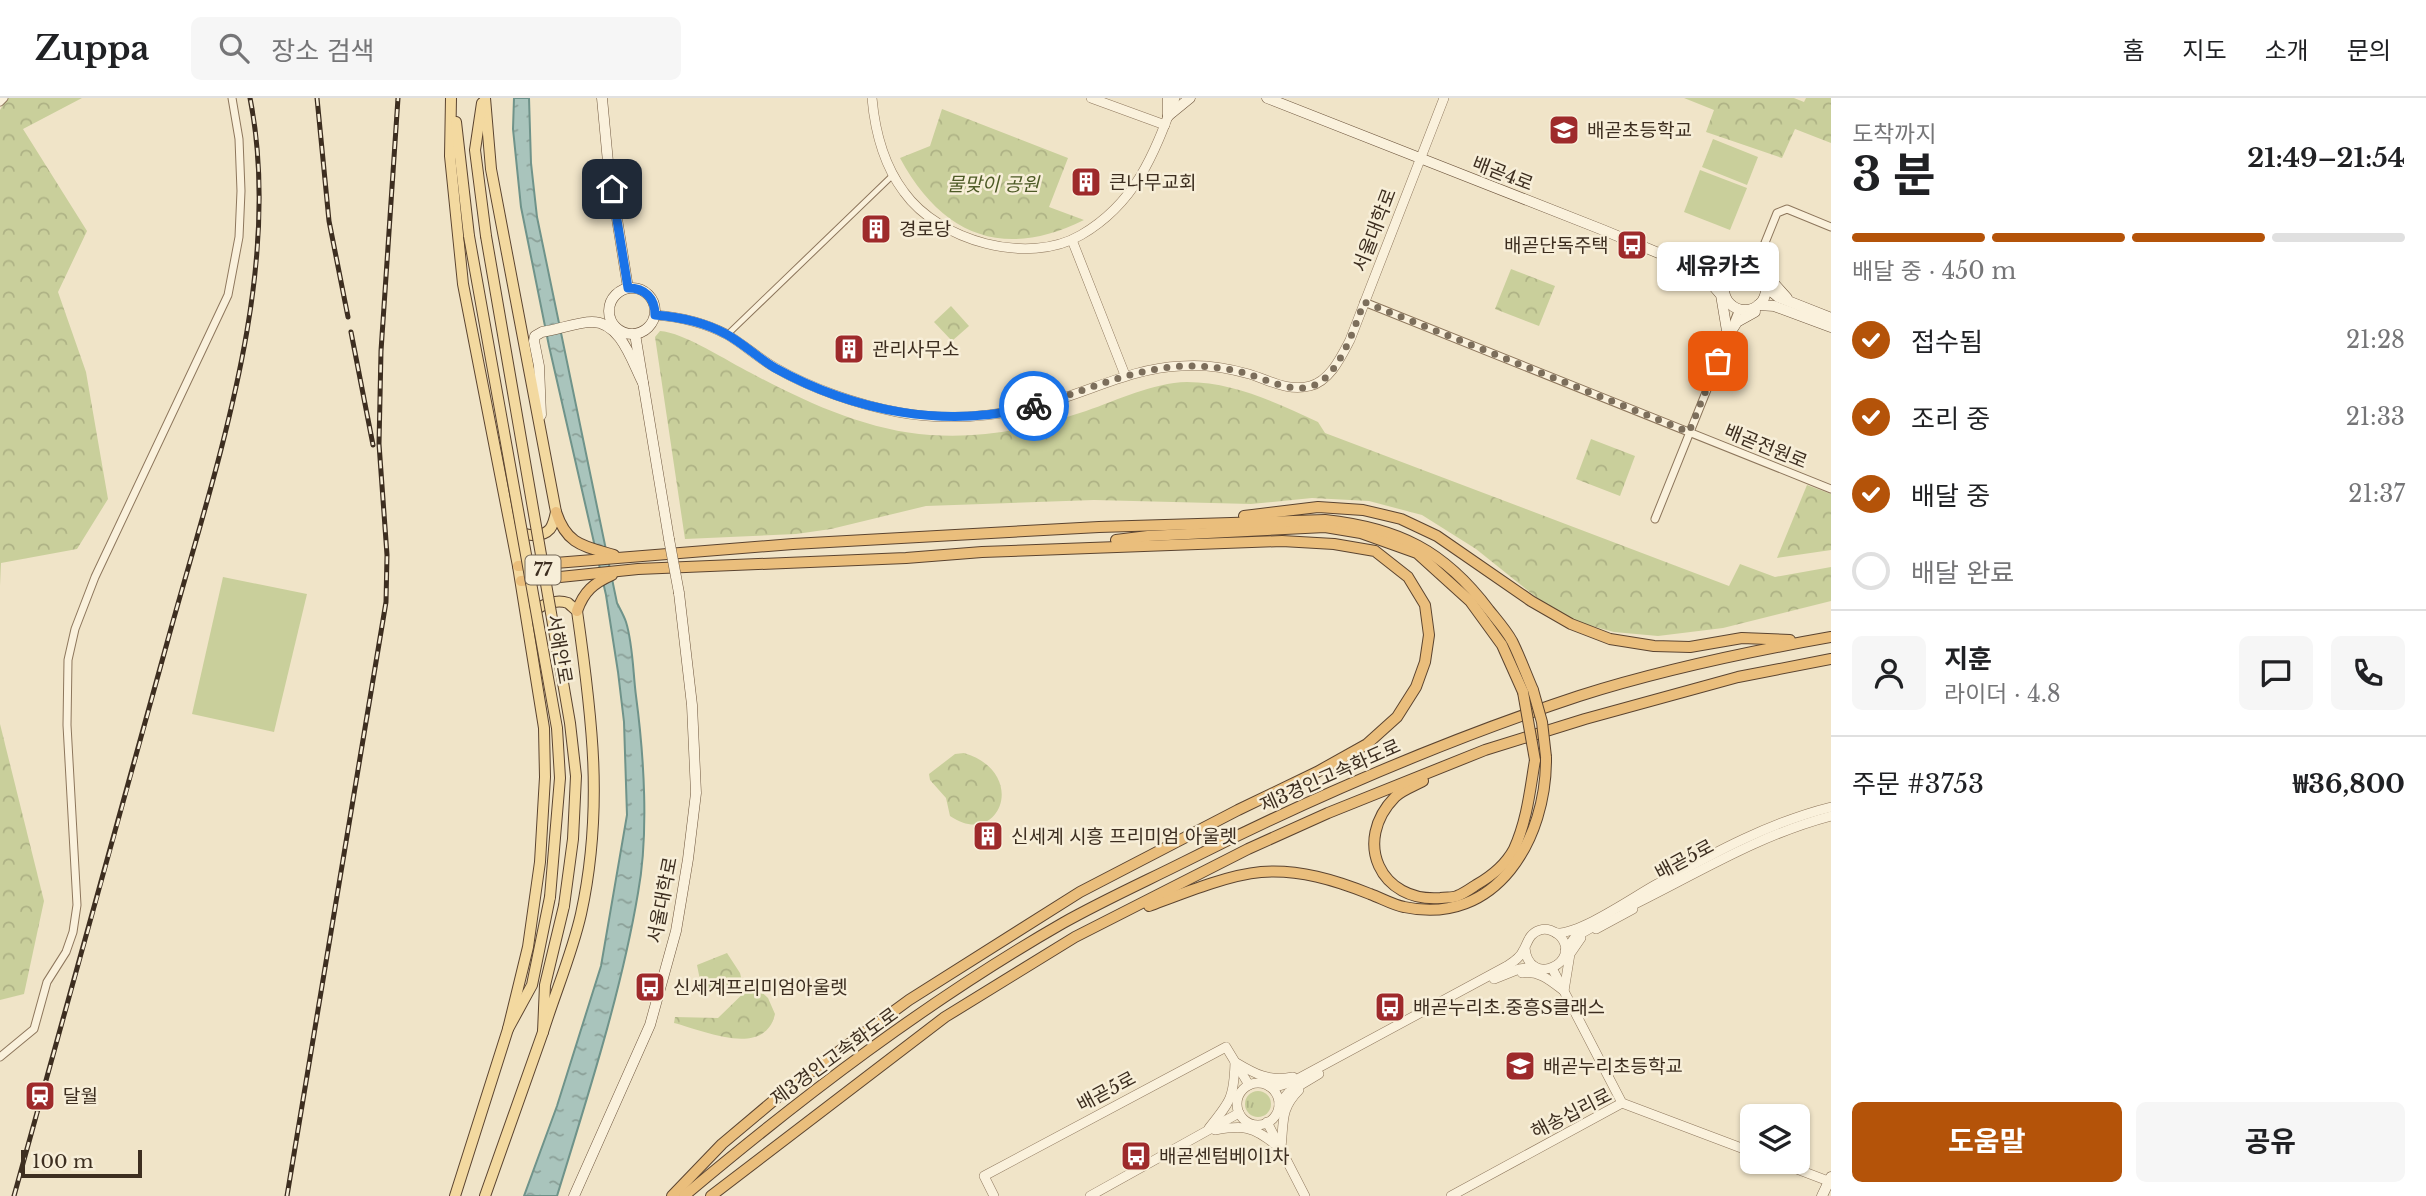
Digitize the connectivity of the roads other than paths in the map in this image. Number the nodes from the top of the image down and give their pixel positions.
1 (4, 98) edge
2 (232, 98) edge
3 (452, 98) edge
4 (484, 98) edge
5 (602, 98) edge
6 (872, 98) edge
7 (1091, 98) edge
8 (1168, 98) edge
9 (1175, 98) edge
10 (1190, 98) edge
11 (1267, 98) edge
12 (1444, 98) edge
13 (0, 102) edge
14 (1167, 120) junction
15 (1420, 159) junction
16 (893, 175) junction
17 (1831, 227) edge
18 (1072, 240) junction
19 (1763, 247) junction
20 (1699, 270) junction
21 (1754, 270) junction
22 (1726, 281) junction
23 (1766, 287) junction
24 (628, 288) junction
25 (1364, 302) junction
26 (1758, 306) junction
27 (1788, 306) junction
28 (1739, 309) junction
29 (655, 315) junction
30 (1831, 318) edge
31 (592, 320) junction
32 (615, 326) junction
33 (1831, 327) edge
34 (635, 334) junction
35 (727, 335) junction
36 (1728, 337) junction
37 (1125, 375) junction
38 (643, 383) junction
39 (1689, 432) junction
40 (542, 433) junction
41 (1831, 489) edge
42 (556, 512) junction
43 (1655, 519) dead end
44 (510, 522) junction
45 (1173, 524) junction
46 (1029, 550) junction
47 (620, 556) junction
48 (518, 566) junction
49 (621, 570) junction
50 (521, 581) junction
51 (577, 611) junction
52 (528, 621) junction
53 (1831, 638) edge
54 (1814, 640) junction
55 (1831, 659) edge
56 (1528, 691) junction
57 (1485, 751) junction
58 (1541, 759) junction
59 (1831, 807) edge
60 (1831, 816) edge
61 (1659, 888) junction
62 (1556, 933) junction
63 (1075, 937) junction
64 (1525, 948) junction
65 (1565, 951) junction
66 (1535, 967) junction
67 (1552, 968) junction
68 (1489, 979) junction
69 (1564, 991) junction
70 (508, 1029) junction
71 (543, 1032) junction
72 (0, 1056) edge
73 (1235, 1062) junction
74 (1309, 1076) junction
75 (1249, 1085) junction
76 (1269, 1086) junction
77 (1622, 1103) junction
78 (1279, 1104) junction
79 (1239, 1113) junction
80 (1266, 1122) junction
81 (1206, 1132) junction
82 (1740, 1147) edge
83 (1280, 1149) junction
84 (1810, 1173) edge
85 (1830, 1180) edge
86 (455, 1196) edge
87 (485, 1196) edge
88 (574, 1196) edge
89 (672, 1196) edge
90 (684, 1196) edge
91 (711, 1196) edge
92 (994, 1196) edge
93 (1090, 1196) edge
94 (1305, 1196) edge
95 (1451, 1196) edge
96 (1822, 1196) edge

1 - 13 street
2 - 72 street
3 - 44 main road
3 - 70 main road, 서해안로 / 77, bridge
4 - 40 main road
4 - 71 main road, 서해안로 / 77, bridge
5 - 24 main road
6 - 16 street
7 - 14 street
8 - 14 main road
9 - 14 street
10 - 14 main road
11 - 15 main road, 배곧4로
12 - 15 street, 서울대학로
14 - 18 street
15 - 20 main road, 배곧4로
15 - 25 street, 서울대학로
16 - 18 street
16 - 35 street
17 - 19 street
18 - 37 street
19 - 20 main road
19 - 21 street
19 - 27 main road
20 - 22 main road, 배곧4로
20 - 36 main road
21 - 22 main road
21 - 23 main road
22 - 28 main road
23 - 26 main road
23 - 27 main road
24 - 29 main road
24 - 32 main road
25 - 37 street, 서울대학로
25 - 39 street, 배곧전원로
26 - 27 main road
26 - 28 main road
27 - 30 main road
27 - 33 main road
27 - 36 main road
28 - 36 street
29 - 34 main road
29 - 35 street, 서울대학로
31 - 32 main road
31 - 38 main road
31 - 40 main road
32 - 34 main road
34 - 38 main road, 서울대학로
35 - 37 street, 서울대학로
36 - 39 street
38 - 88 main road, 서울대학로, bridge
39 - 41 street, 배곧전원로
39 - 43 street
40 - 42 main road
42 - 44 main road
42 - 47 highway
44 - 48 main road
45 - 47 highway
45 - 54 highway
45 - 56 highway
46 - 49 highway
46 - 56 highway
46 - 89 highway
47 - 48 highway
48 - 50 main road
49 - 50 highway
49 - 51 highway
50 - 52 main road
51 - 52 main road
51 - 71 main road
52 - 70 main road
53 - 54 highway, 제3경인고속화도로
54 - 90 highway, 제3경인고속화도로
55 - 57 highway, 제3경인고속화도로
56 - 58 highway, bridge
57 - 58 highway
57 - 63 highway, 제3경인고속화도로
58 - 63 highway
59 - 61 street, 배곧5로
60 - 61 street, 배곧5로
61 - 62 street, 배곧5로
61 - 65 street, 배곧5로
61 - 68 street, 배곧5로
61 - 69 street
62 - 64 street, 배곧5로
62 - 65 street
63 - 91 highway, 제3경인고속화도로
64 - 66 street
64 - 68 street, 배곧5로
65 - 67 street, 배곧5로
66 - 67 street, 배곧5로
66 - 68 street, 배곧5로
67 - 69 street
68 - 69 street
68 - 74 street, 배곧5로
69 - 77 street
70 - 86 main road, 서해안로 / 77
71 - 87 main road, 서해안로 / 77
73 - 74 street
73 - 75 street
73 - 81 street
73 - 92 street, 배곧5로
74 - 76 street, 배곧5로
74 - 78 street, 배곧5로
74 - 83 street
75 - 76 street, 배곧5로
75 - 79 street
76 - 78 street
77 - 82 street, 해송십리로
77 - 95 street, 해송십리로
78 - 80 street, 배곧5로
79 - 80 street
79 - 81 street
80 - 83 street
81 - 83 street
81 - 93 street
83 - 94 street
84 - 85 street
85 - 96 main road

